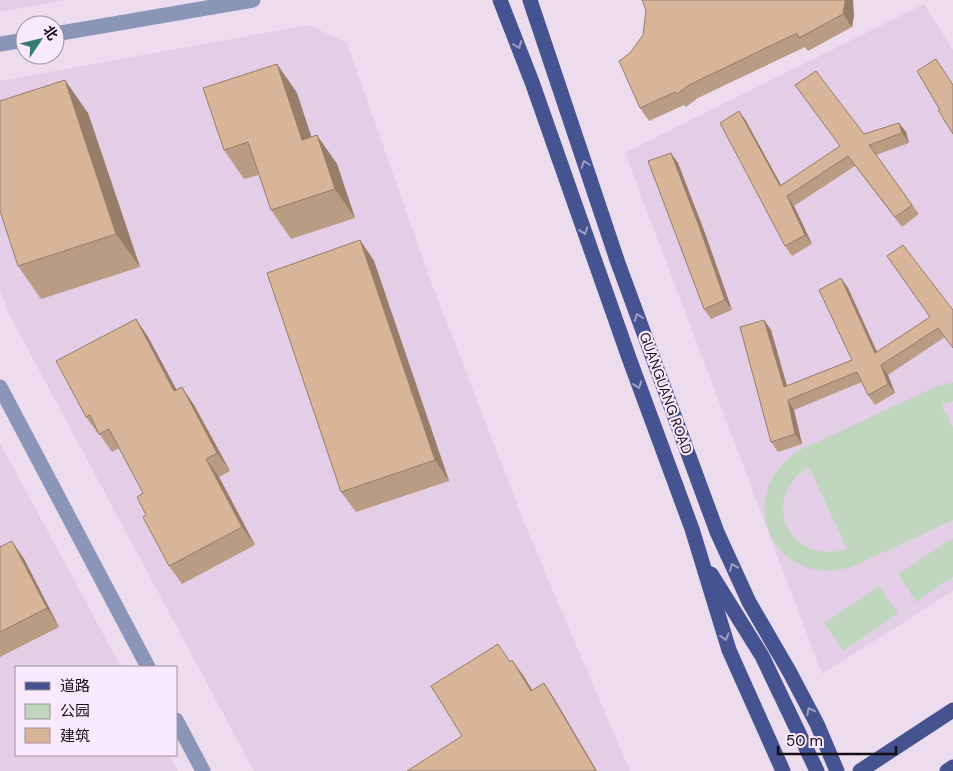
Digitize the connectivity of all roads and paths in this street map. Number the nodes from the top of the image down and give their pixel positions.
1 (253, 0) edge
2 (500, 0) edge
3 (530, 0) edge
4 (65, 32) edge
5 (15, 42) edge
6 (0, 44) edge
7 (0, 387) edge
8 (700, 556) junction
9 (147, 666) edge
10 (953, 710) edge
11 (178, 724) edge
12 (953, 767) edge
13 (203, 771) edge
14 (782, 771) edge
15 (817, 771) edge
16 (837, 771) edge
17 (860, 771) edge
18 (948, 771) edge

1 - 4 street
2 -> 8 main road, GUANGUANG ROAD
16 -> 3 main road, GUANGUANG ROAD
5 - 6 street
7 - 9 street
8 -> 14 main road, GUANGUANG ROAD
8 - 15 main road
10 - 17 main road
11 - 13 street
12 - 18 main road

